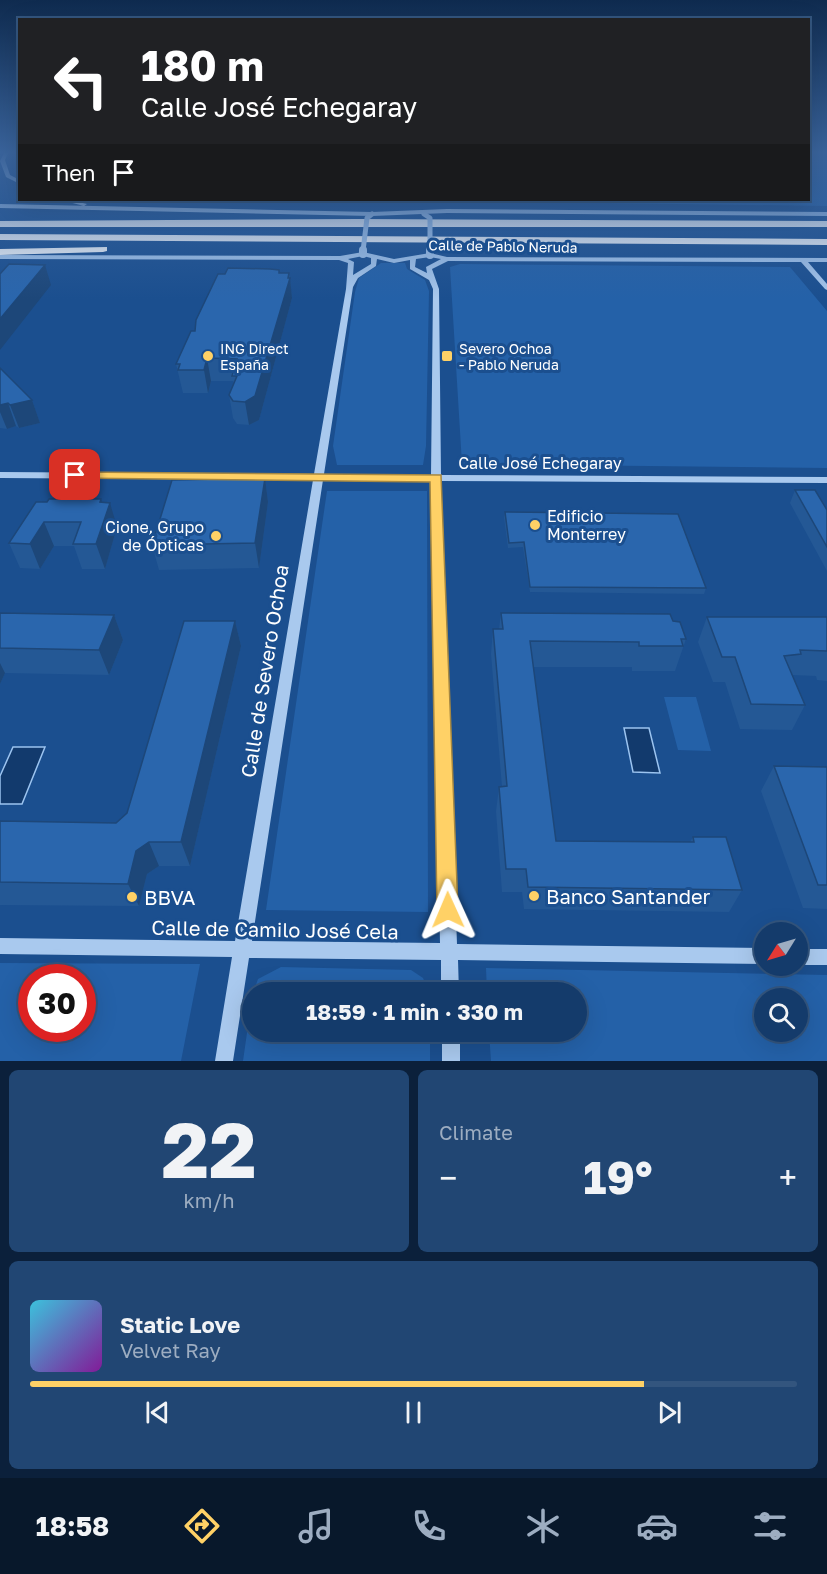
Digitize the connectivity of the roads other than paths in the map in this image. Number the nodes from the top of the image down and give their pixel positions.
1 (71, 201) edge
2 (0, 206) edge
3 (138, 210) junction
4 (827, 212) edge
5 (0, 213) edge
6 (372, 214) junction
7 (424, 214) junction
8 (358, 222) junction
9 (827, 223) edge
10 (0, 226) edge
11 (827, 231) edge
12 (0, 237) edge
13 (827, 242) edge
14 (0, 244) edge
15 (303, 245) junction
16 (827, 248) edge
17 (363, 254) junction
18 (0, 255) edge
19 (430, 255) junction
20 (340, 258) junction
21 (374, 258) junction
22 (447, 258) junction
23 (413, 260) junction
24 (803, 260) junction
25 (827, 260) edge
26 (432, 279) junction
27 (827, 288) edge
28 (349, 289) junction
29 (0, 475) edge
30 (318, 478) junction
31 (436, 478) junction
32 (827, 480) edge
33 (0, 946) edge
34 (241, 949) junction
35 (449, 953) junction
36 (754, 956) edge
37 (808, 957) edge
38 (827, 957) edge
39 (450, 982) edge
40 (451, 1042) edge
41 (224, 1061) edge
42 (451, 1061) edge

1 - 3 street
2 - 3 street, Calle de Pablo Neruda
3 - 6 street, Calle de Pablo Neruda
4 - 7 street, Calle de Pablo Neruda
5 - 8 highway
6 - 7 street, Calle de Pablo Neruda
6 - 17 street, bridge
7 - 19 street, bridge
8 - 9 highway
8 - 10 highway
10 - 11 highway
12 - 13 highway
14 - 15 highway
15 - 16 highway
15 - 18 highway
17 - 20 street, Calle de Pablo Neruda
17 - 21 street, Calle de Pablo Neruda
18 - 20 street, Calle de Pablo Neruda
19 - 22 street, Calle de Pablo Neruda
19 - 23 street, Calle de Pablo Neruda
20 - 28 street, Calle de Severo Ochoa
21 - 23 street, Calle de Pablo Neruda
21 - 28 street
22 - 24 street, Calle de Pablo Neruda
22 - 26 street
23 - 26 street
24 - 25 street, Calle de Pablo Neruda
24 - 27 street
26 - 31 street
28 - 30 street, Calle de Severo Ochoa
29 - 30 street, Calle José Echegaray
30 - 31 street, Calle José Echegaray
30 - 34 street, Calle de Severo Ochoa
31 - 32 street, Calle José Echegaray
31 - 35 street
33 - 34 street, Calle de Camilo José Cela
34 - 35 street, Calle de Camilo José Cela
34 - 41 street, Calle de Severo Ochoa
35 - 36 street, Calle de Camilo José Cela
35 - 39 street
37 - 38 street
40 - 42 street

